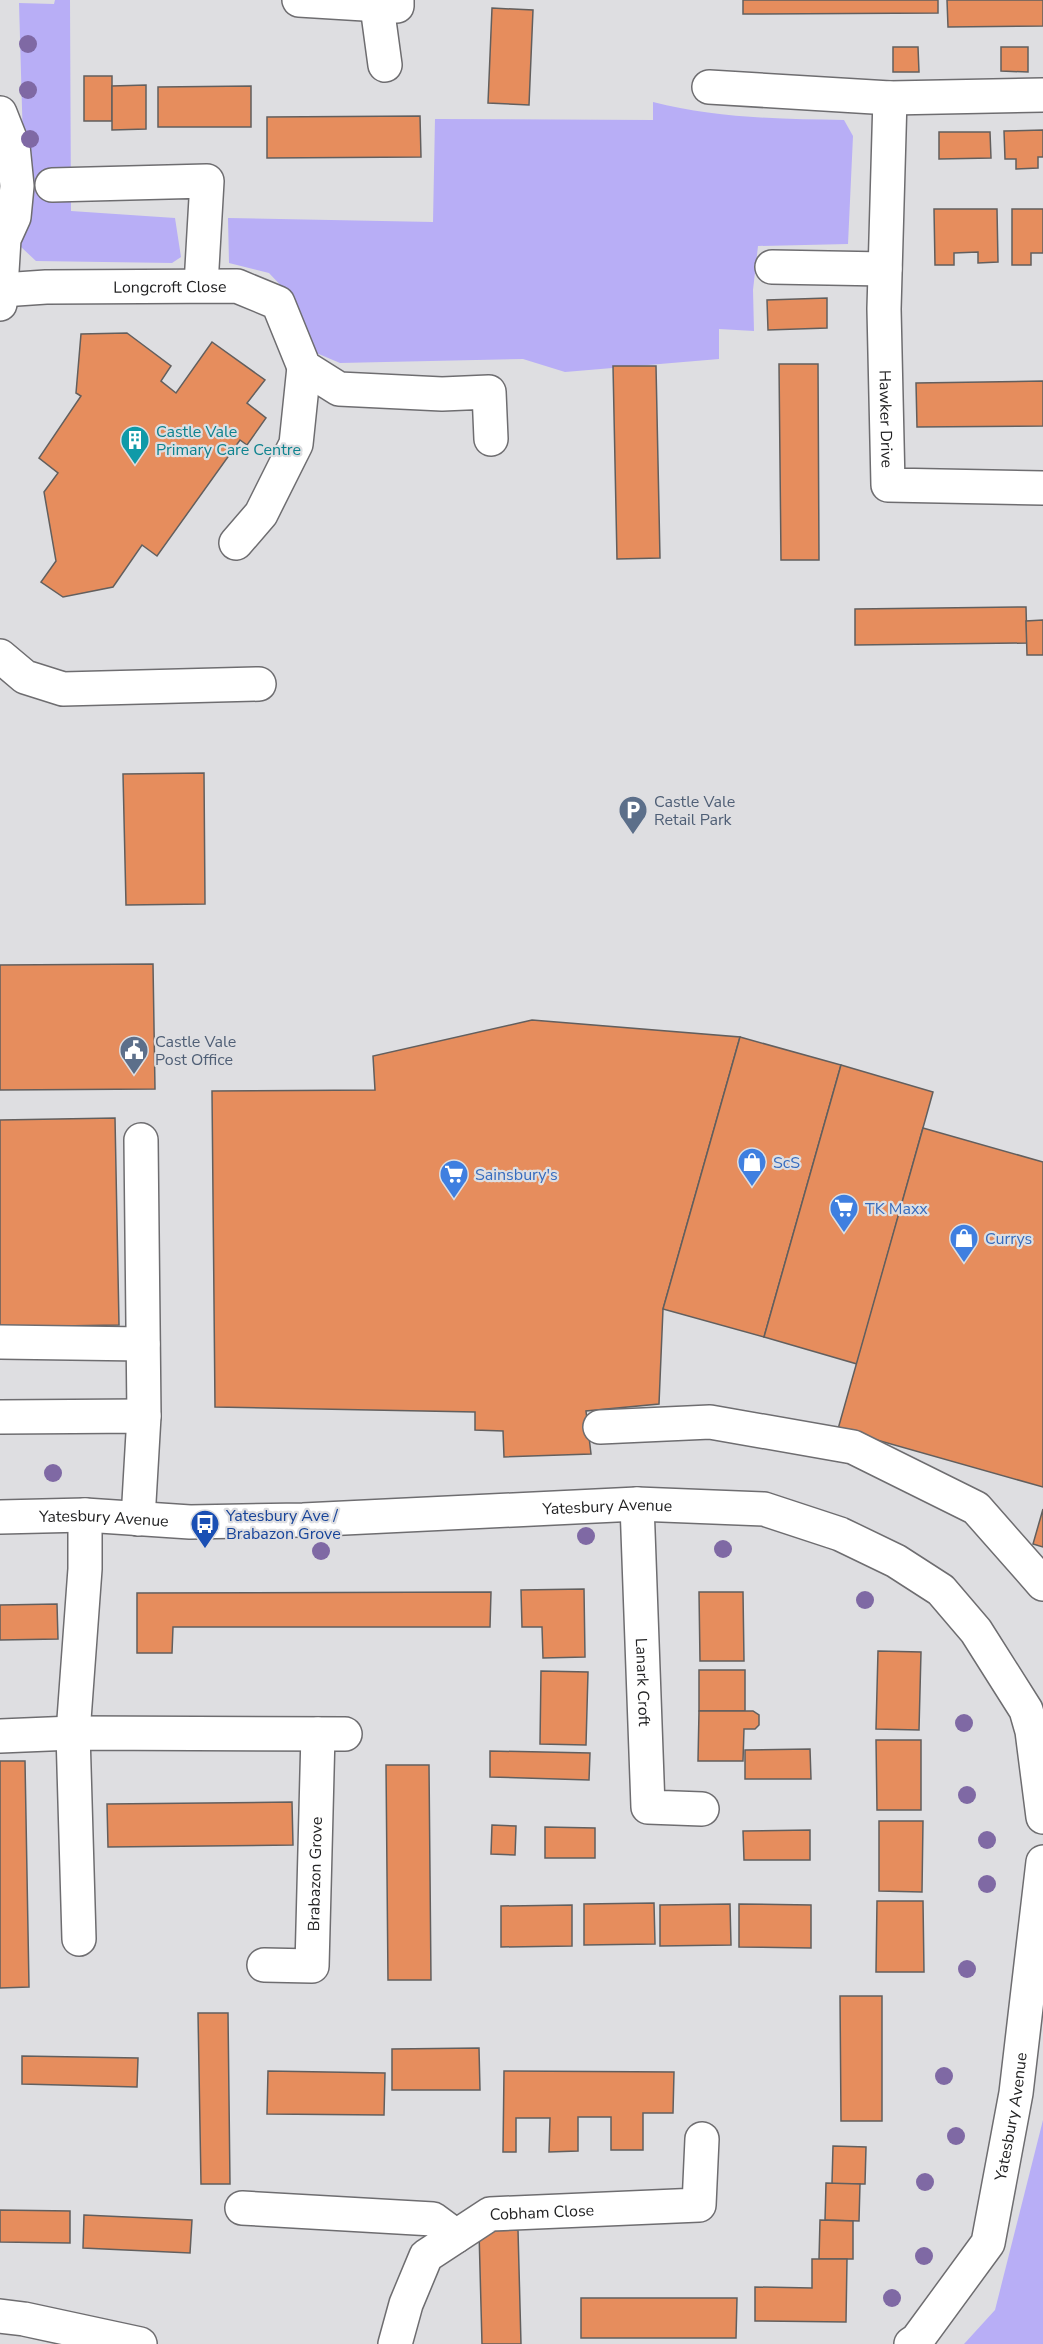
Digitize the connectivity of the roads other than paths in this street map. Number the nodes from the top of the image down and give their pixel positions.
1 (299, 0) edge
2 (387, 3) edge
3 (386, 65) dead end
4 (709, 87) dead end
5 (1043, 94) edge
6 (890, 98) junction
7 (0, 113) edge
8 (52, 184) dead end
9 (772, 267) dead end
10 (885, 269) junction
11 (201, 285) junction
12 (1, 297) edge
13 (304, 367) junction
14 (491, 439) dead end
15 (1043, 488) edge
16 (236, 543) dead end
17 (0, 656) edge
18 (259, 684) dead end
19 (13, 685) edge
20 (141, 1140) dead end
21 (0, 1342) edge
22 (143, 1344) junction
23 (144, 1416) junction
24 (0, 1417) edge
25 (600, 1426) dead end
26 (637, 1504) junction
27 (85, 1515) junction
28 (0, 1517) edge
29 (138, 1519) junction
30 (1043, 1584) edge
31 (73, 1732) junction
32 (0, 1736) edge
33 (702, 1809) dead end
34 (1043, 1817) edge
35 (1043, 1862) edge
36 (79, 1939) dead end
37 (264, 1965) dead end
38 (702, 2139) dead end
39 (242, 2208) dead end
40 (456, 2236) junction
41 (0, 2316) edge
42 (140, 2344) edge
43 (394, 2344) edge
44 (911, 2344) edge

1 - 2 street
2 - 3 street
4 - 6 street
5 - 6 street
6 - 10 street, Hawker Drive
7 - 12 street
8 - 11 street
9 - 10 street
10 - 15 street, Hawker Drive
11 - 12 street, Longcroft Close
11 - 13 street, Longcroft Close
13 - 14 street
13 - 16 street
17 - 19 street
18 - 19 street
20 - 22 street
21 - 22 street
22 - 23 street
23 - 24 street
23 - 29 street
25 - 30 street
26 - 29 street, Yatesbury Avenue
26 - 33 street, Lanark Croft
26 - 34 street, Yatesbury Avenue
27 - 28 street, Yatesbury Avenue
27 - 29 street, Yatesbury Avenue
27 - 31 street
31 - 32 street, Brabazon Grove
31 - 36 street
31 - 37 street, Brabazon Grove
35 - 44 street, Yatesbury Avenue
38 - 40 street, Cobham Close
39 - 40 street
40 - 43 street, Cobham Close
41 - 42 street

